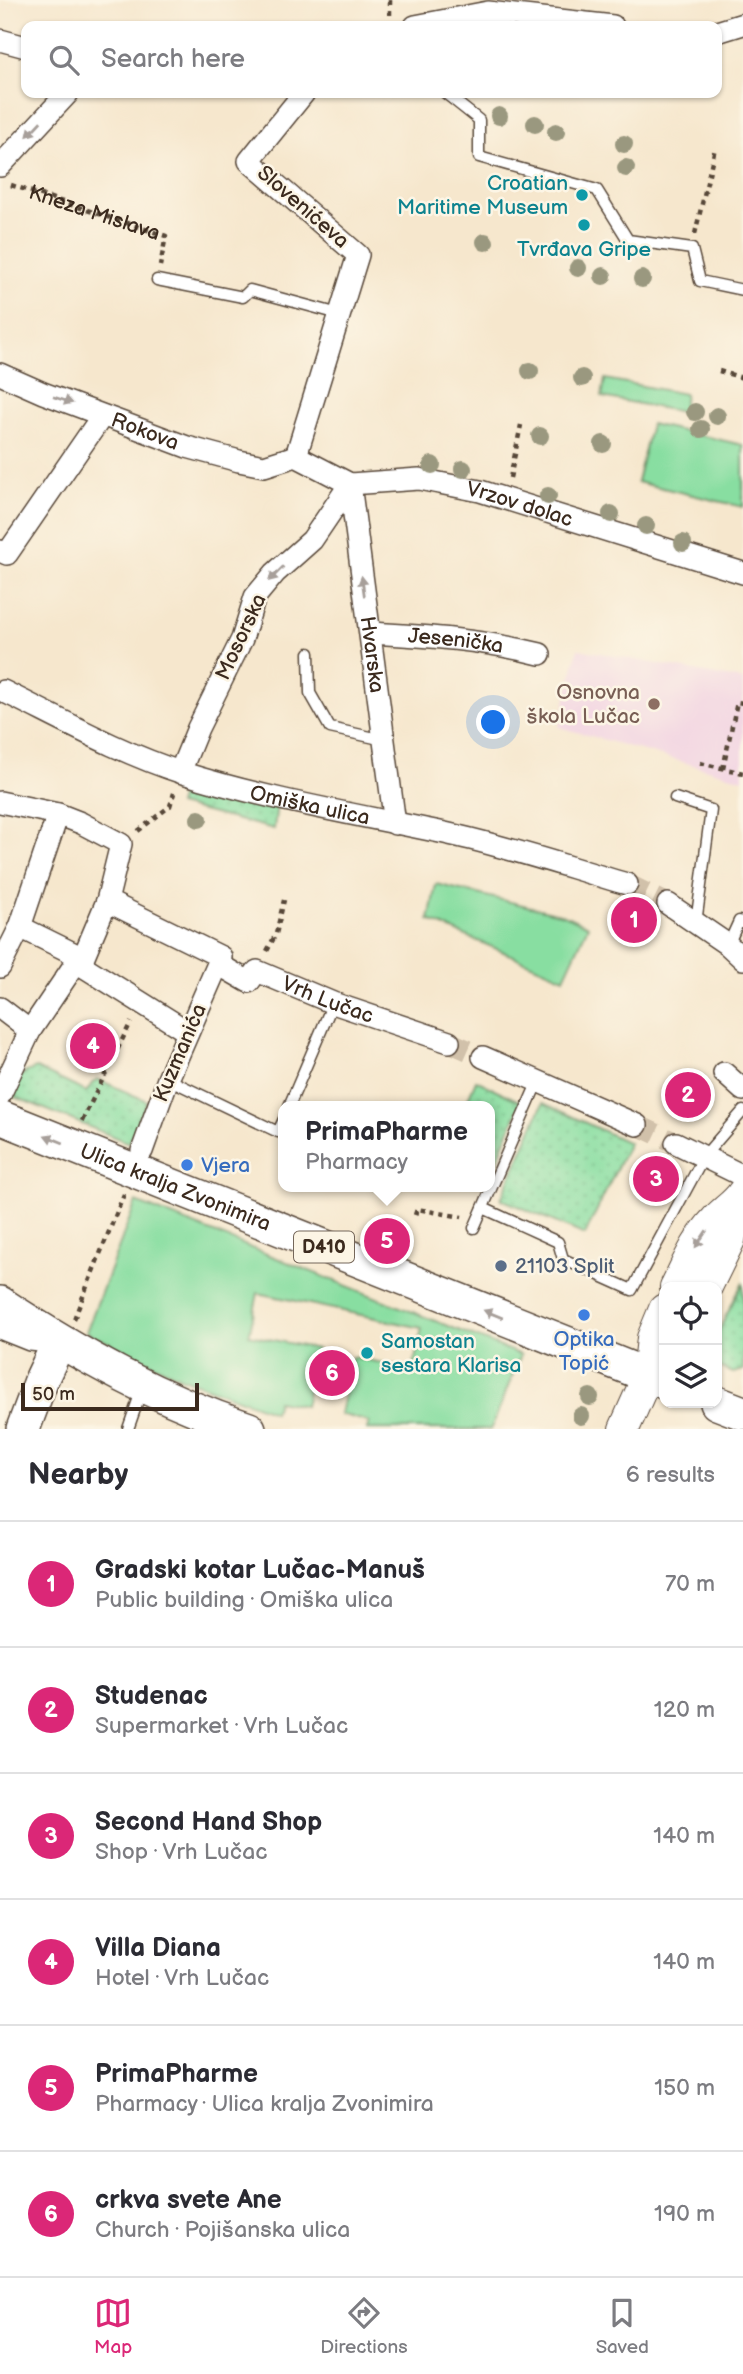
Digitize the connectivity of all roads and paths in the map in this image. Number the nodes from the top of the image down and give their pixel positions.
1 (390, 0) edge
2 (390, 21) edge
3 (441, 21) edge
4 (568, 21) edge
5 (743, 24) edge
6 (722, 30) edge
7 (0, 40) edge
8 (21, 46) edge
9 (63, 98) edge
10 (300, 98) edge
11 (451, 98) edge
12 (715, 148) dead end
13 (0, 166) edge
14 (0, 182) edge
15 (692, 249) junction
16 (157, 280) joint
17 (743, 290) edge
18 (339, 314) junction
19 (719, 371) dead end
20 (0, 374) edge
21 (743, 378) edge
22 (102, 415) junction
23 (521, 425) dead end
24 (296, 456) junction
25 (350, 484) junction
26 (506, 499) junction
27 (0, 551) edge
28 (743, 573) edge
29 (370, 633) junction
30 (309, 653) dead end
31 (540, 654) dead end
32 (3, 691) dead end
33 (743, 703) edge
34 (384, 740) junction
35 (700, 763) dead end
36 (723, 769) junction
37 (180, 772) junction
38 (743, 774) edge
39 (675, 798) dead end
40 (0, 802) edge
41 (58, 814) junction
42 (395, 824) junction
43 (121, 844) junction
44 (627, 884) tunnel mouth
45 (284, 900) dead end
46 (107, 901) junction
47 (668, 904) tunnel mouth
48 (696, 923) junction
49 (743, 923) edge
50 (20, 927) junction
51 (735, 952) edge
52 (220, 960) junction
53 (80, 961) junction
54 (0, 967) edge
55 (257, 971) junction
56 (140, 1002) junction
57 (333, 1003) junction
58 (0, 1008) edge
59 (30, 1031) junction
60 (188, 1032) junction
61 (449, 1042) tunnel mouth
62 (483, 1057) tunnel mouth
63 (724, 1073) dead end
64 (168, 1079) junction
65 (538, 1081) junction
66 (743, 1090) edge
67 (0, 1095) edge
68 (291, 1101) edge
69 (743, 1111) edge
70 (0, 1117) edge
71 (638, 1125) tunnel mouth
72 (77, 1130) dead end
73 (278, 1132) edge
74 (676, 1143) tunnel mouth
75 (142, 1151) dead end
76 (705, 1155) junction
77 (495, 1180) edge
78 (128, 1186) dead end
79 (742, 1189) edge
80 (490, 1192) edge
81 (483, 1208) junction
82 (415, 1214) dead end
83 (476, 1224) joint
84 (677, 1282) edge
85 (710, 1282) edge
86 (0, 1303) edge
87 (659, 1321) edge
88 (0, 1328) edge
89 (67, 1331) junction
90 (659, 1373) edge
91 (143, 1386) junction
92 (722, 1405) edge
93 (743, 1413) edge
94 (23, 1429) edge
95 (128, 1429) edge
96 (250, 1429) edge
97 (624, 1429) edge

1 - 2 path
3 - 4 street
5 - 6 street
7 - 8 street
9 -> 13 street
10 - 18 street, Slovenićeva
11 - 15 lane
12 - 15 path
14 - 16 path, Kneza Mislava
15 - 17 lane
16 - 18 lane
18 - 24 street, Slovenićeva
19 - 21 path
20 -> 22 street, Rokova
22 - 24 street, Rokova
22 - 27 street
23 - 26 path
24 - 25 street
25 - 26 street, Vrzov dolac
29 -> 25 street, Hvarska
25 -> 37 street, Mosorska
26 - 28 street, Vrzov dolac
29 - 31 street, Jesenička
29 - 34 street, Hvarska
30 - 34 lane
32 - 37 street, Omiška ulica
33 - 36 path
34 - 42 street, Hvarska
35 - 36 path
36 - 38 path
37 - 42 street, Omiška ulica
37 - 43 path
39 - 48 lane
40 - 41 street
41 - 43 street
41 - 50 street
42 - 44 street, Omiška ulica
43 - 46 street
45 - 55 path
46 - 52 street, Vrh Lučac
46 - 53 street
47 - 48 street
48 - 51 street
49 - 51 lane
50 - 53 street
50 - 54 street
52 - 55 street, Vrh Lučac
52 - 60 street, Kuzmanića
53 - 56 street
53 - 59 street
55 - 57 street, Vrh Lučac
56 - 60 street
56 - 72 path
57 - 61 street, Vrh Lučac
57 - 68 lane
58 - 59 street
59 - 67 street
60 - 64 street, Kuzmanića
62 - 65 street
63 - 66 street
64 - 73 lane
64 - 75 street, Kuzmanića
65 - 71 street
65 - 77 lane
69 - 76 lane
90 -> 70 main road, Ulica kralja Zvonimira / D410
74 - 76 street
76 - 79 street
76 - 81 lane
78 - 89 path
79 -> 84 main road
79 - 85 main road
80 - 81 lane
81 - 83 lane
82 - 83 path
86 - 89 main road
87 - 90 main road
88 - 89 street
89 - 91 main road
89 - 94 main road
90 - 97 main road
91 - 95 lane
91 - 96 main road
92 - 93 main road

